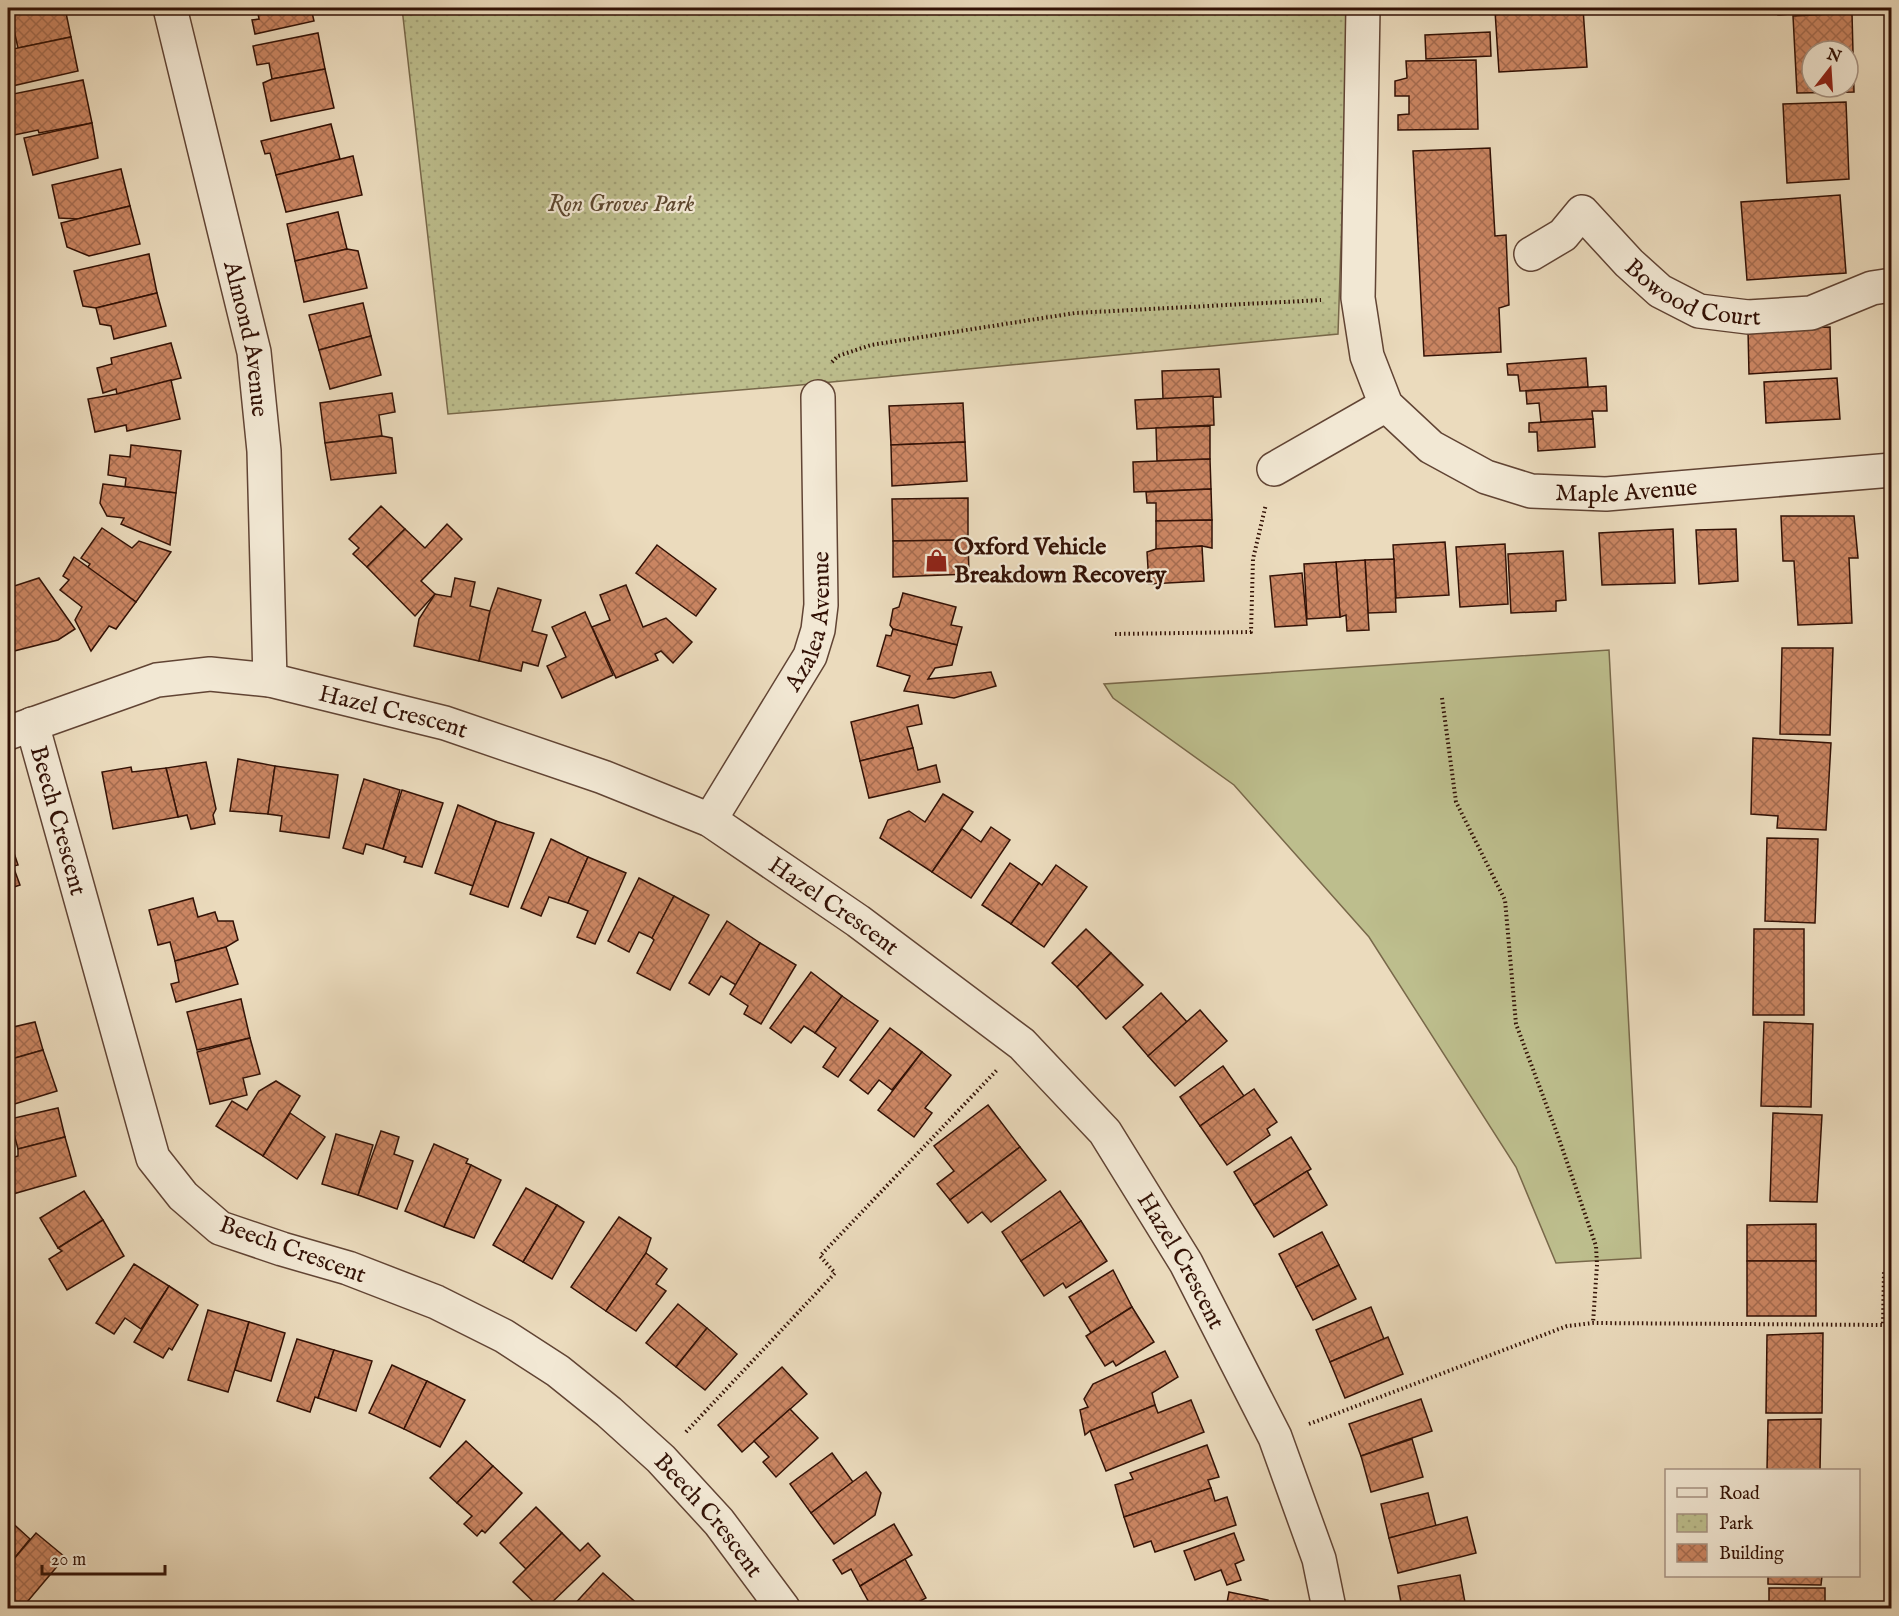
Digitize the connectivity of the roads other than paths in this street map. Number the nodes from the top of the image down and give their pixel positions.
1 (170, 8) edge
2 (1363, 8) edge
3 (1531, 255) dead end
4 (1892, 285) edge
5 (818, 397) road end
6 (1386, 405) junction
7 (1274, 469) road end
8 (1892, 470) edge
9 (270, 680) junction
10 (20, 729) edge
11 (710, 820) junction
12 (783, 1608) edge
13 (1329, 1608) edge

1 - 9 street, Almond Avenue
2 - 6 street, Maple Avenue
3 - 4 street, Bowood Court
5 - 11 street, Azalea Avenue
6 - 7 street
6 - 8 street, Maple Avenue
9 - 10 street, Hazel Crescent
9 - 11 street, Hazel Crescent
10 - 12 street, Beech Crescent
11 - 13 street, Hazel Crescent

